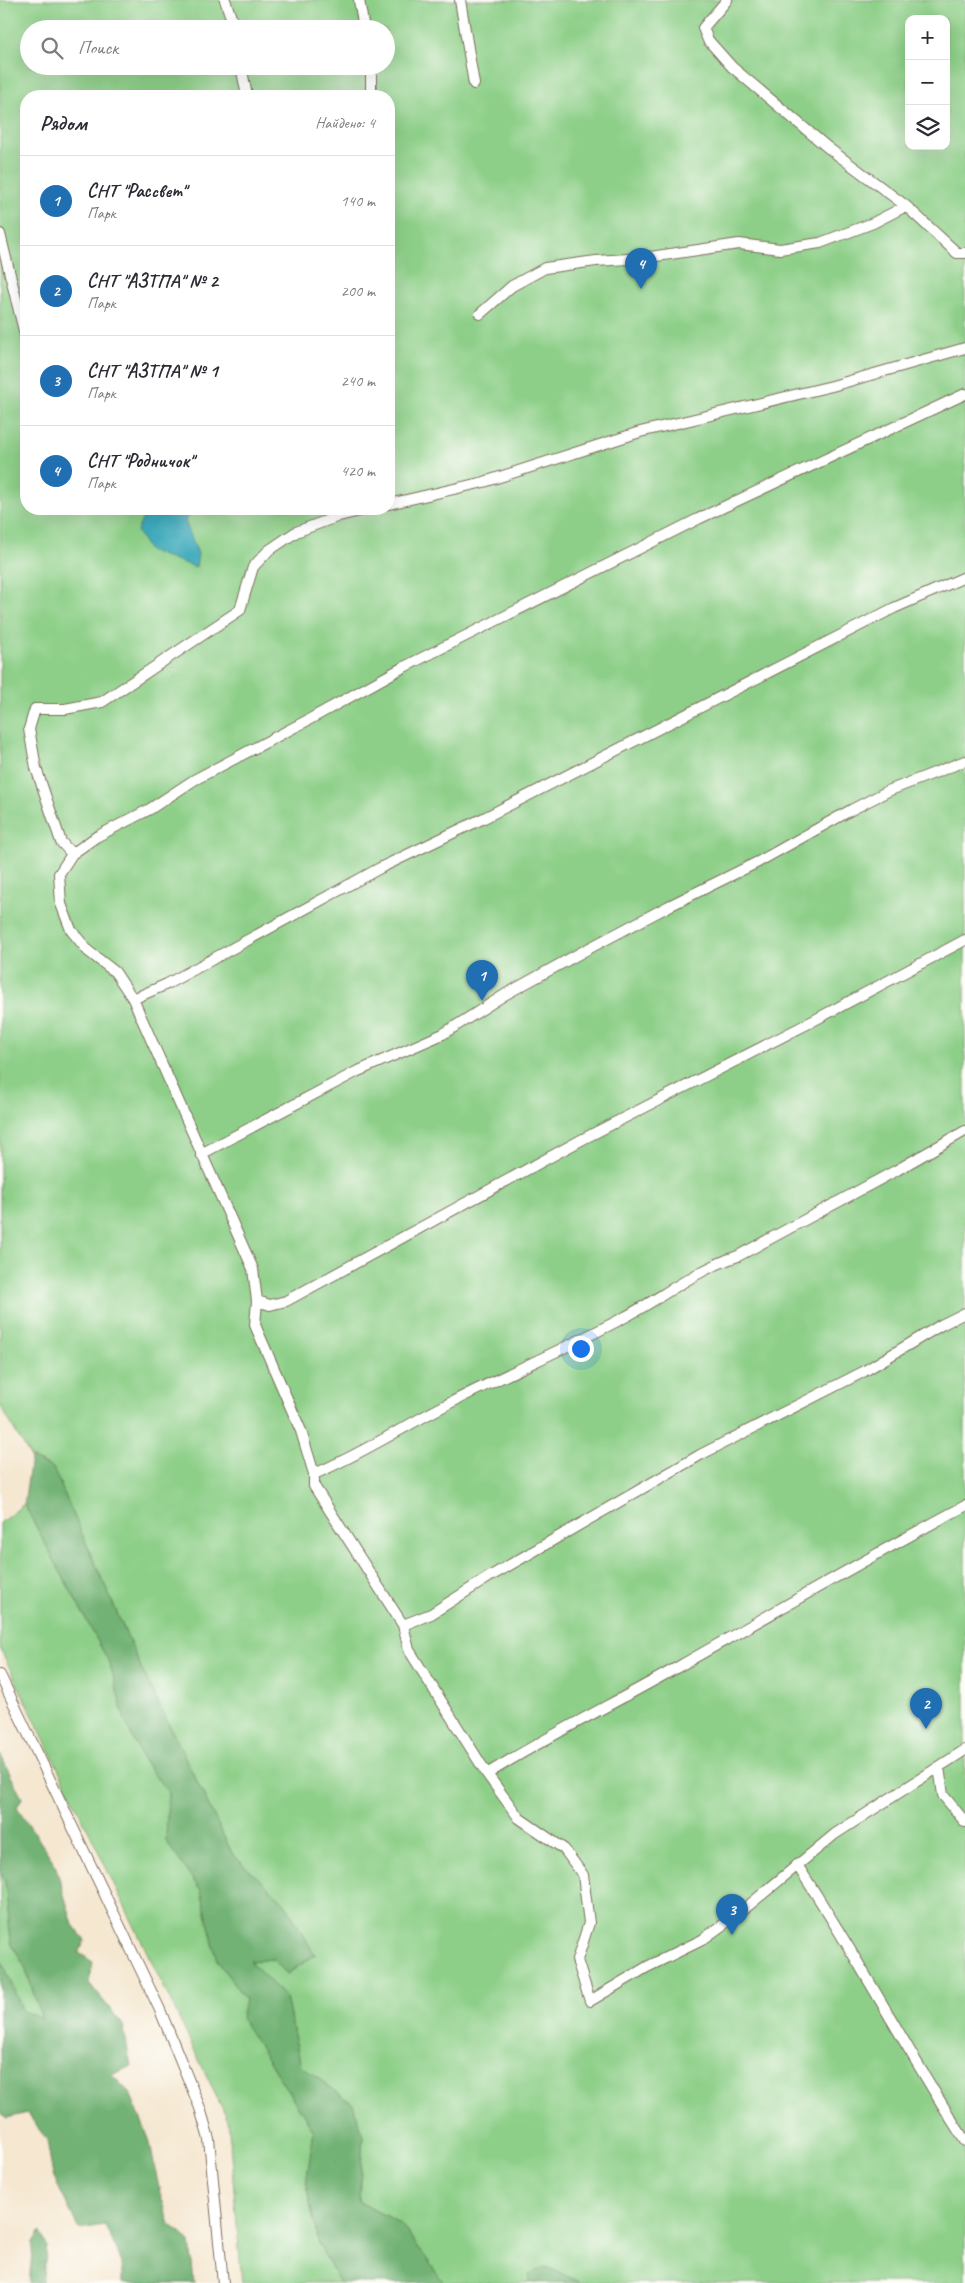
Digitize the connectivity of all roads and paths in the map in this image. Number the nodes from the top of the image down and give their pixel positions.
1 (225, 0) edge
2 (359, 0) edge
3 (460, 0) edge
4 (727, 0) edge
5 (232, 20) edge
6 (362, 20) edge
7 (244, 75) edge
8 (371, 75) edge
9 (474, 84) dead end
10 (246, 90) edge
11 (371, 90) edge
12 (906, 206) junction
13 (0, 234) edge
14 (965, 253) edge
15 (480, 314) dead end
16 (20, 315) edge
17 (965, 348) edge
18 (965, 394) edge
19 (395, 503) edge
20 (343, 515) edge
21 (965, 577) edge
22 (965, 761) edge
23 (72, 854) junction
24 (965, 940) edge
25 (134, 999) junction
26 (965, 1131) edge
27 (201, 1154) junction
28 (257, 1301) junction
29 (965, 1313) edge
30 (314, 1474) junction
31 (965, 1506) edge
32 (403, 1626) junction
33 (0, 1675) edge
34 (965, 1750) edge
35 (939, 1767) junction
36 (487, 1774) junction
37 (965, 1822) edge
38 (796, 1865) junction
39 (965, 2141) edge
40 (222, 2283) edge

1 - 5 lane
2 - 6 lane
3 - 9 lane
4 - 12 lane
7 - 10 lane
8 - 11 lane
12 - 14 lane
12 - 15 lane
13 - 16 lane
17 - 19 lane
18 - 23 lane
20 - 23 lane
21 - 25 lane
22 - 27 lane
23 - 25 lane
24 - 28 lane
25 - 27 lane
26 - 30 lane
27 - 28 lane
28 - 30 lane
29 - 32 lane
30 - 32 lane
31 - 36 lane
32 - 36 lane
33 - 40 lane
34 - 35 lane
35 - 37 lane
35 - 38 lane
36 - 38 lane
38 - 39 lane

